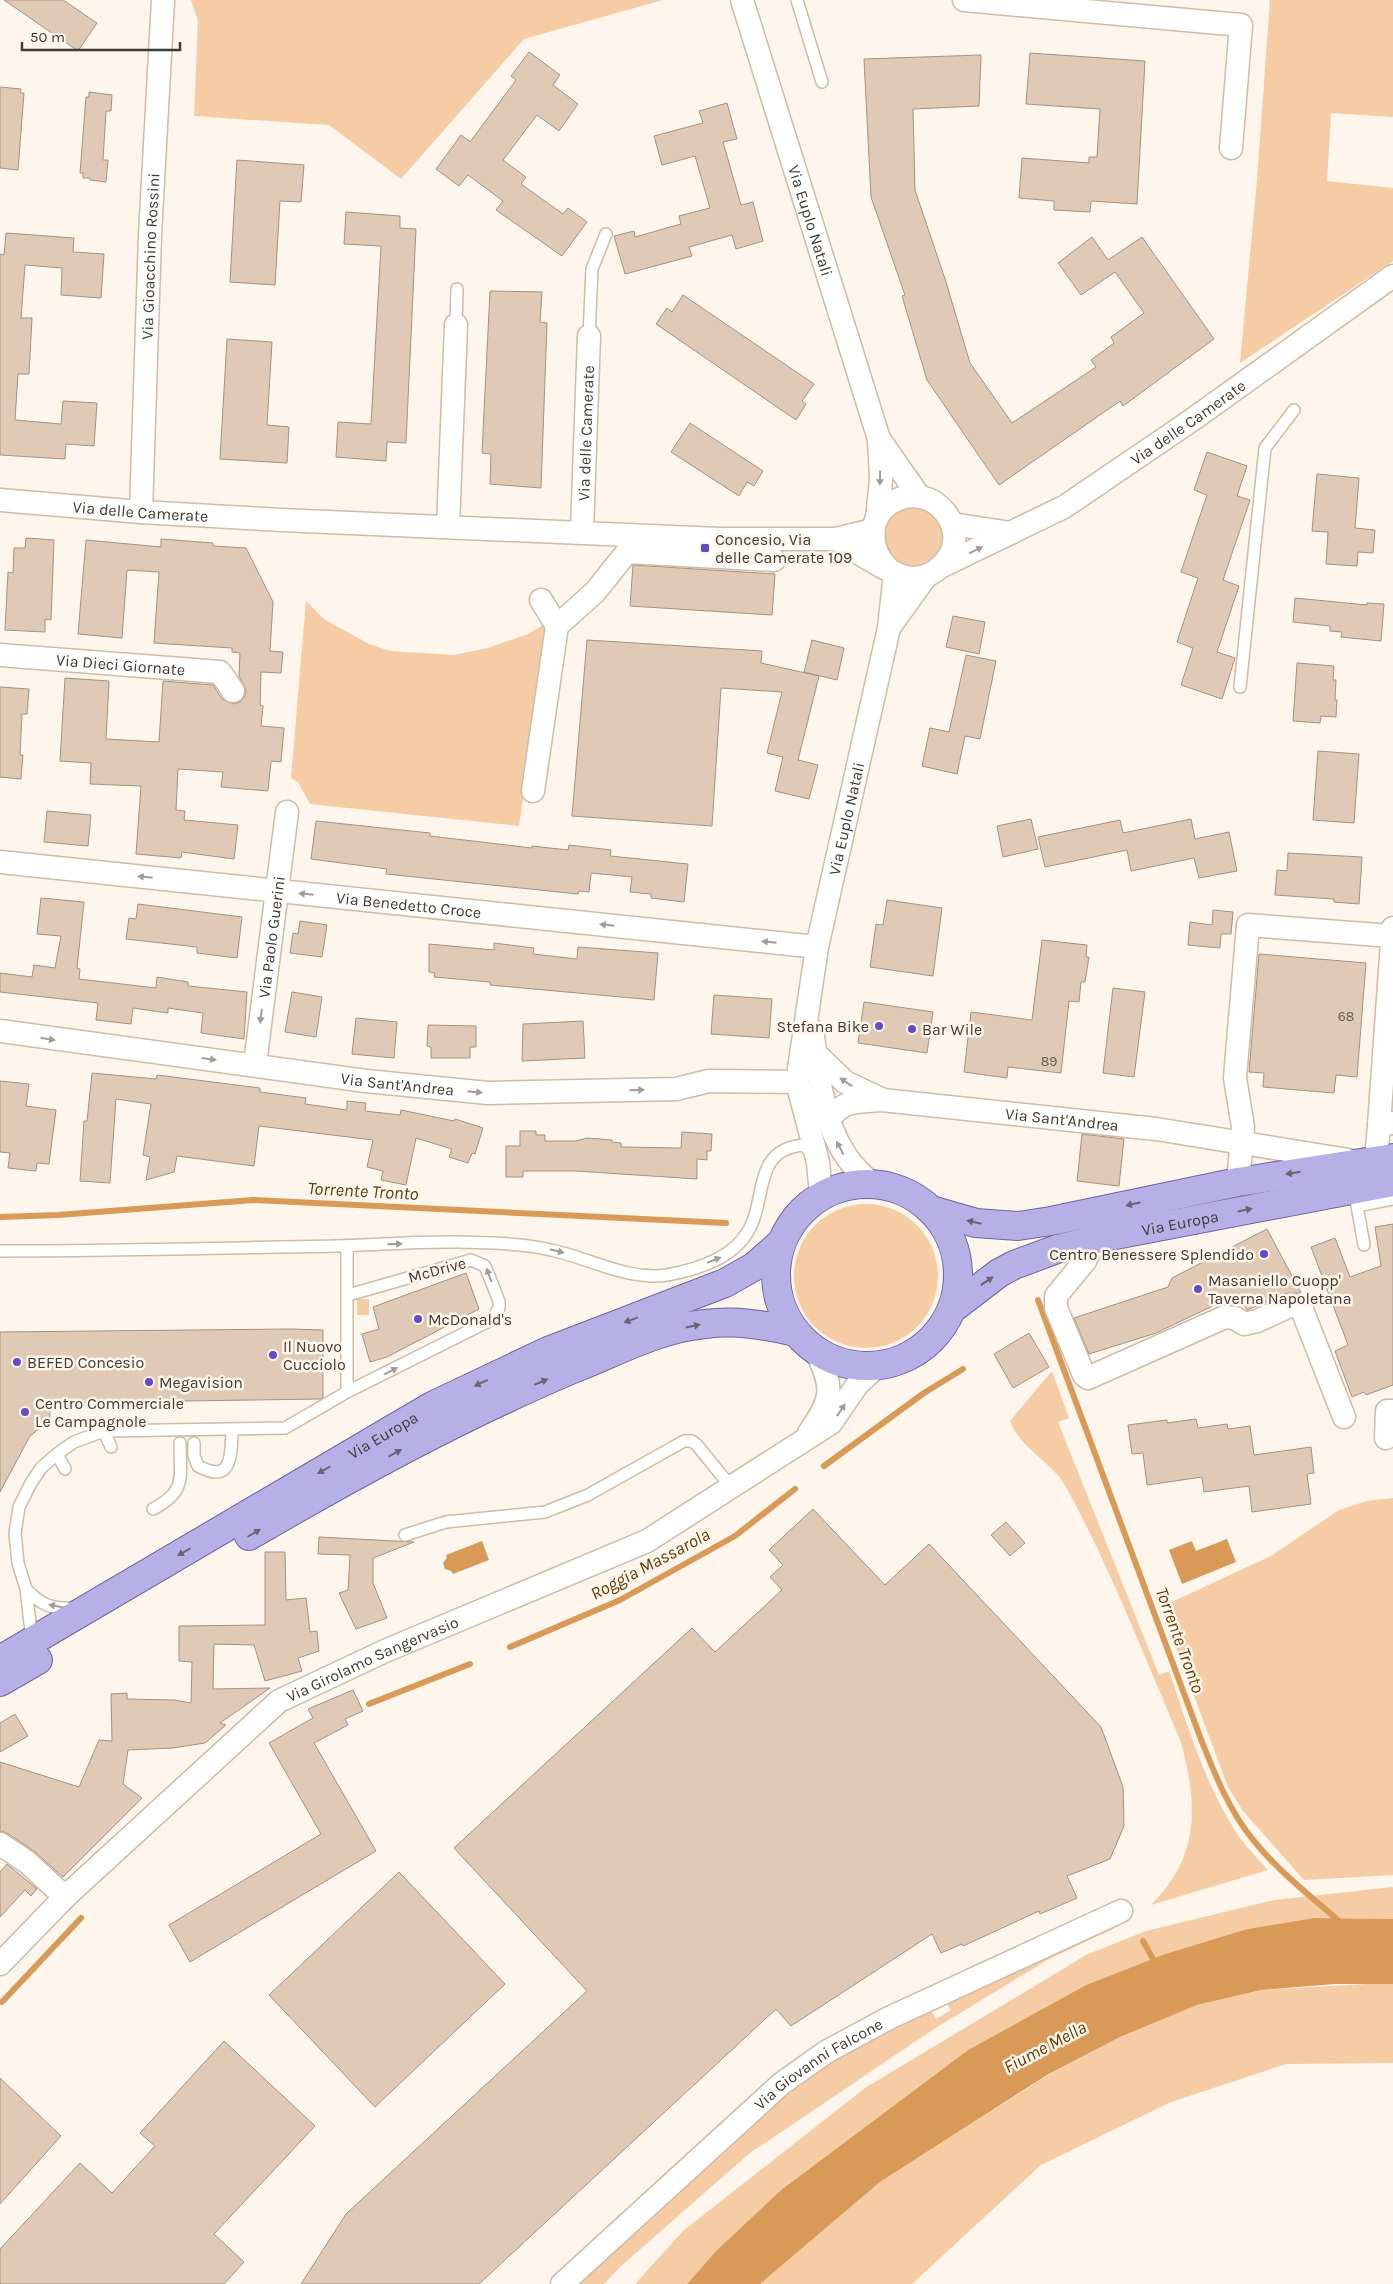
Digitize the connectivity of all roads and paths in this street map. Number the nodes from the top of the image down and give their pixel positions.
1 (162, 0) edge
2 (797, 0) edge
3 (964, 0) edge
4 (745, 1) edge
5 (822, 82) dead end
6 (1231, 148) dead end
7 (606, 234) dead end
8 (1393, 276) edge
9 (458, 289) dead end
10 (1393, 294) edge
11 (1357, 302) junction
12 (456, 325) joint
13 (589, 336) joint
14 (1294, 410) dead end
15 (879, 439) junction
16 (919, 496) junction
17 (0, 500) edge
18 (141, 512) junction
19 (875, 524) junction
20 (952, 524) junction
21 (448, 526) junction
22 (1010, 533) junction
23 (581, 539) junction
24 (836, 539) junction
25 (774, 560) dead end
26 (891, 570) junction
27 (934, 571) junction
28 (541, 600) dead end
29 (557, 626) junction
30 (889, 628) junction
31 (0, 654) edge
32 (1240, 687) dead end
33 (233, 691) dead end
34 (533, 791) dead end
35 (287, 812) dead end
36 (0, 862) edge
37 (276, 891) junction
38 (1393, 928) edge
39 (1392, 936) edge
40 (817, 947) junction
41 (809, 1010) junction
42 (0, 1031) edge
43 (816, 1054) junction
44 (255, 1064) junction
45 (797, 1082) junction
46 (882, 1100) junction
47 (829, 1119) junction
48 (1386, 1124) edge
49 (1241, 1142) junction
50 (1377, 1160) edge
51 (818, 1162) junction
52 (1238, 1182) junction
53 (1393, 1182) edge
54 (872, 1183) junction
55 (821, 1195) junction
56 (1355, 1197) junction
57 (1393, 1199) edge
58 (931, 1210) junction
59 (1095, 1240) junction
60 (780, 1243) junction
61 (1364, 1245) dead end
62 (346, 1246) junction
63 (0, 1251) edge
64 (348, 1295) junction
65 (952, 1310) junction
66 (795, 1332) junction
67 (816, 1351) junction
68 (876, 1367) junction
69 (347, 1392) junction
70 (1393, 1411) edge
71 (1344, 1417) dead end
72 (232, 1429) junction
73 (104, 1431) junction
74 (1386, 1438) dead end
75 (804, 1440) junction
76 (180, 1443) dead end
77 (194, 1443) dead end
78 (111, 1447) dead end
79 (57, 1454) junction
80 (65, 1469) dead end
81 (731, 1487) junction
82 (153, 1509) dead end
83 (406, 1535) dead end
84 (26, 1589) junction
85 (92, 1606) junction
86 (32, 1642) junction
87 (0, 1660) edge
88 (0, 1682) edge
89 (0, 1844) edge
90 (65, 1897) junction
91 (1121, 1911) dead end
92 (0, 1964) edge
93 (562, 2284) edge

1 - 18 street, Via Gioacchino Rossini
2 - 5 lane
3 - 6 street
4 - 15 street, Via Euplo Natali
7 - 13 lane
8 - 11 street, Via delle Camerate
9 - 12 lane
10 - 11 street, Via delle Camerate
11 - 22 street, Via delle Camerate
12 - 21 street
13 - 23 street, Via delle Camerate
14 - 32 lane
15 - 16 street, Via Euplo Natali
15 -> 19 street, Via Euplo Natali
16 - 19 street
16 - 20 street
17 - 18 street, Via delle Camerate
18 - 21 street, Via delle Camerate
19 - 24 street, Via delle Camerate
19 - 26 street
20 - 22 street
20 - 27 street
21 - 23 street, Via delle Camerate
27 -> 22 street, Via delle Camerate
23 - 24 street, Via delle Camerate
24 - 26 street, Via delle Camerate
25 - 29 street
26 - 27 street, Via delle Camerate
26 - 30 street, Via Euplo Natali
27 - 30 street, Via Euplo Natali
28 - 29 street
29 - 34 street
30 - 40 street, Via Euplo Natali
31 - 33 street, Via Dieci Giornate
35 - 37 street, Via Paolo Guerini
37 -> 36 street, Via Benedetto Croce
40 -> 37 street, Via Benedetto Croce
37 -> 44 street, Via Paolo Guerini
38 - 39 street
39 - 48 street
39 - 49 street
40 - 41 street, Via Euplo Natali
41 - 43 street, Via Euplo Natali
41 - 45 street, Via Euplo Natali
42 -> 44 street, Via Sant'Andrea
46 -> 43 street, Via Sant'Andrea
43 - 47 street, Via Euplo Natali
44 -> 45 street, Via Sant'Andrea
45 - 51 street, Via Euplo Natali
46 - 47 street, Via Sant'Andrea
46 - 49 street, Via Sant'Andrea
54 -> 47 street, Via Euplo Natali
48 - 50 street
49 - 50 street, Via Sant'Andrea
49 - 52 street
50 -> 52 main road, Via Europa
51 - 55 street, Via Euplo Natali
62 -> 51 lane
52 -> 58 main road, Via Europa
53 - 56 main road, Via Europa
54 - 55 main road, Via Europa
54 - 58 main road, Via Europa
55 - 60 main road, Via Europa
56 - 57 lane
59 -> 56 main road, Via Europa
56 - 61 lane
58 - 65 main road, Via Europa
65 -> 59 main road, Via Europa
59 - 71 street
60 - 66 main road, Via Europa
60 -> 85 main road, Via Europa
62 - 63 lane
62 - 64 lane
64 - 69 lane
69 -> 64 lane, McDrive
65 - 68 main road, Via Europa
66 - 67 main road, Via Europa
88 -> 66 main road, Via Europa
67 - 68 main road, Via Europa
67 - 75 street, Via Girolamo Sangervasio
75 -> 68 street, Via Girolamo Sangervasio
69 - 72 lane, McDrive
70 - 74 street
72 - 73 lane, McDrive
72 - 77 lane
73 - 78 lane
73 - 79 lane, McDrive
75 - 81 street, Via Girolamo Sangervasio
76 - 82 lane
79 - 80 lane
79 - 84 lane, McDrive
81 - 83 lane
81 - 90 street, Via Girolamo Sangervasio
85 -> 84 lane
84 - 86 lane, McDrive
85 - 86 main road, Via Europa
86 - 87 main road, Via Europa
89 - 90 street
90 - 92 street, Via Girolamo Sangervasio
91 - 93 street, Via Giovanni Falcone

